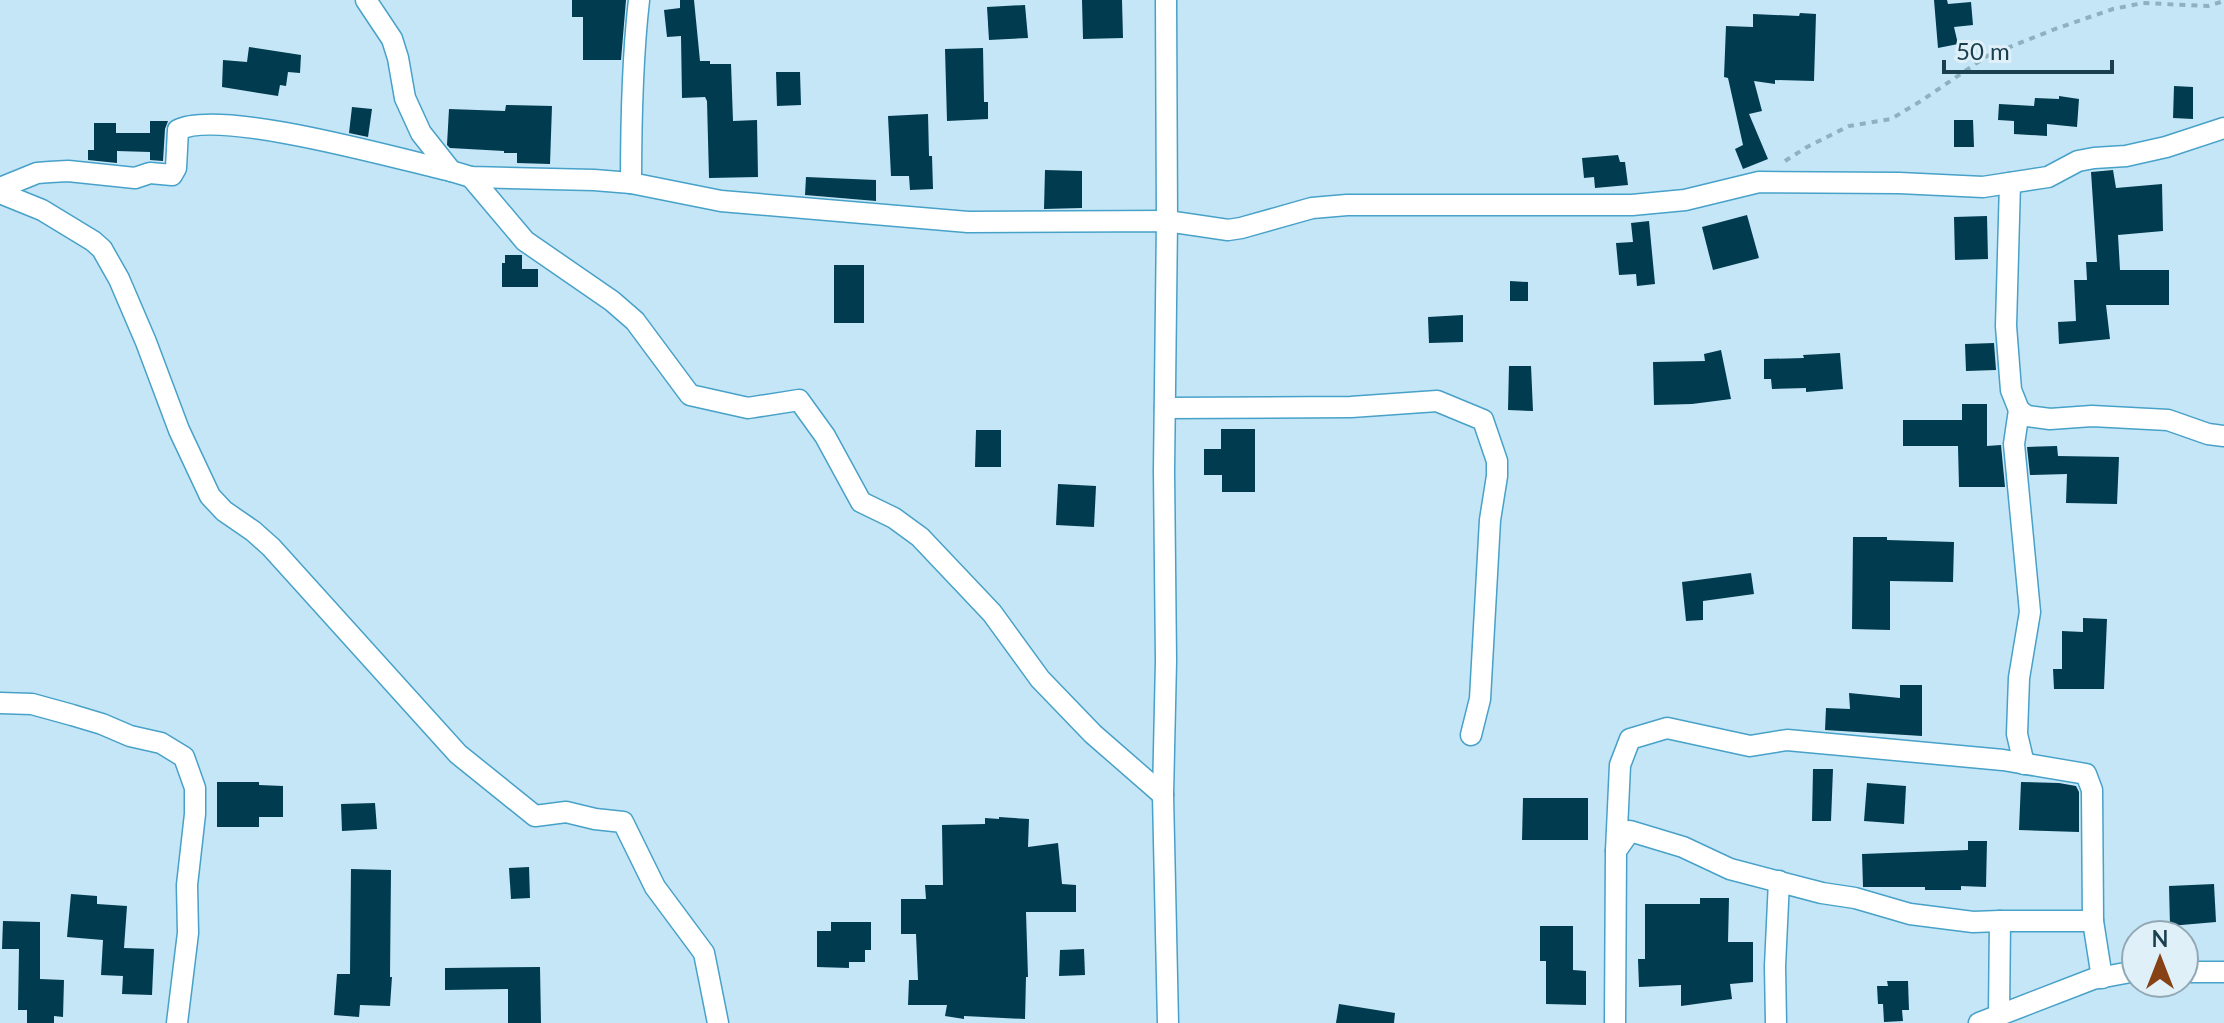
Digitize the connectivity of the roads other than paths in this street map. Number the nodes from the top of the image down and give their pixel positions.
1 (366, 0) edge
2 (639, 0) edge
3 (1166, 0) edge
4 (2224, 128) edge
5 (461, 174) junction
6 (631, 183) junction
7 (2010, 183) junction
8 (0, 190) edge
9 (1167, 221) junction
10 (1165, 408) junction
11 (2019, 410) junction
12 (2224, 436) edge
13 (0, 703) edge
14 (1471, 735) dead end
15 (2024, 764) junction
16 (1163, 795) junction
17 (1616, 851) junction
18 (1779, 881) junction
19 (2000, 921) junction
20 (2093, 921) junction
21 (2200, 972) edge
22 (2224, 972) edge
23 (2120, 974) edge
24 (2102, 978) junction
25 (1985, 1021) edge
26 (177, 1023) edge
27 (718, 1023) edge
28 (1168, 1023) edge
29 (1615, 1023) edge
30 (1776, 1023) edge

1 - 5 street
2 - 6 street
3 - 9 street
4 - 7 street
5 - 6 street
5 - 8 street
5 - 16 street
6 - 9 street
7 - 9 street
7 - 11 street
8 - 27 street
9 - 10 street
10 - 14 street
10 - 16 street
11 - 12 street
11 - 15 street
13 - 26 street
15 - 17 street
15 - 20 street
16 - 28 street
17 - 18 street
17 - 29 street
18 - 19 street
18 - 30 street
19 - 20 street
19 - 25 street
20 - 24 street
21 - 22 street
23 - 24 street
24 - 25 street

